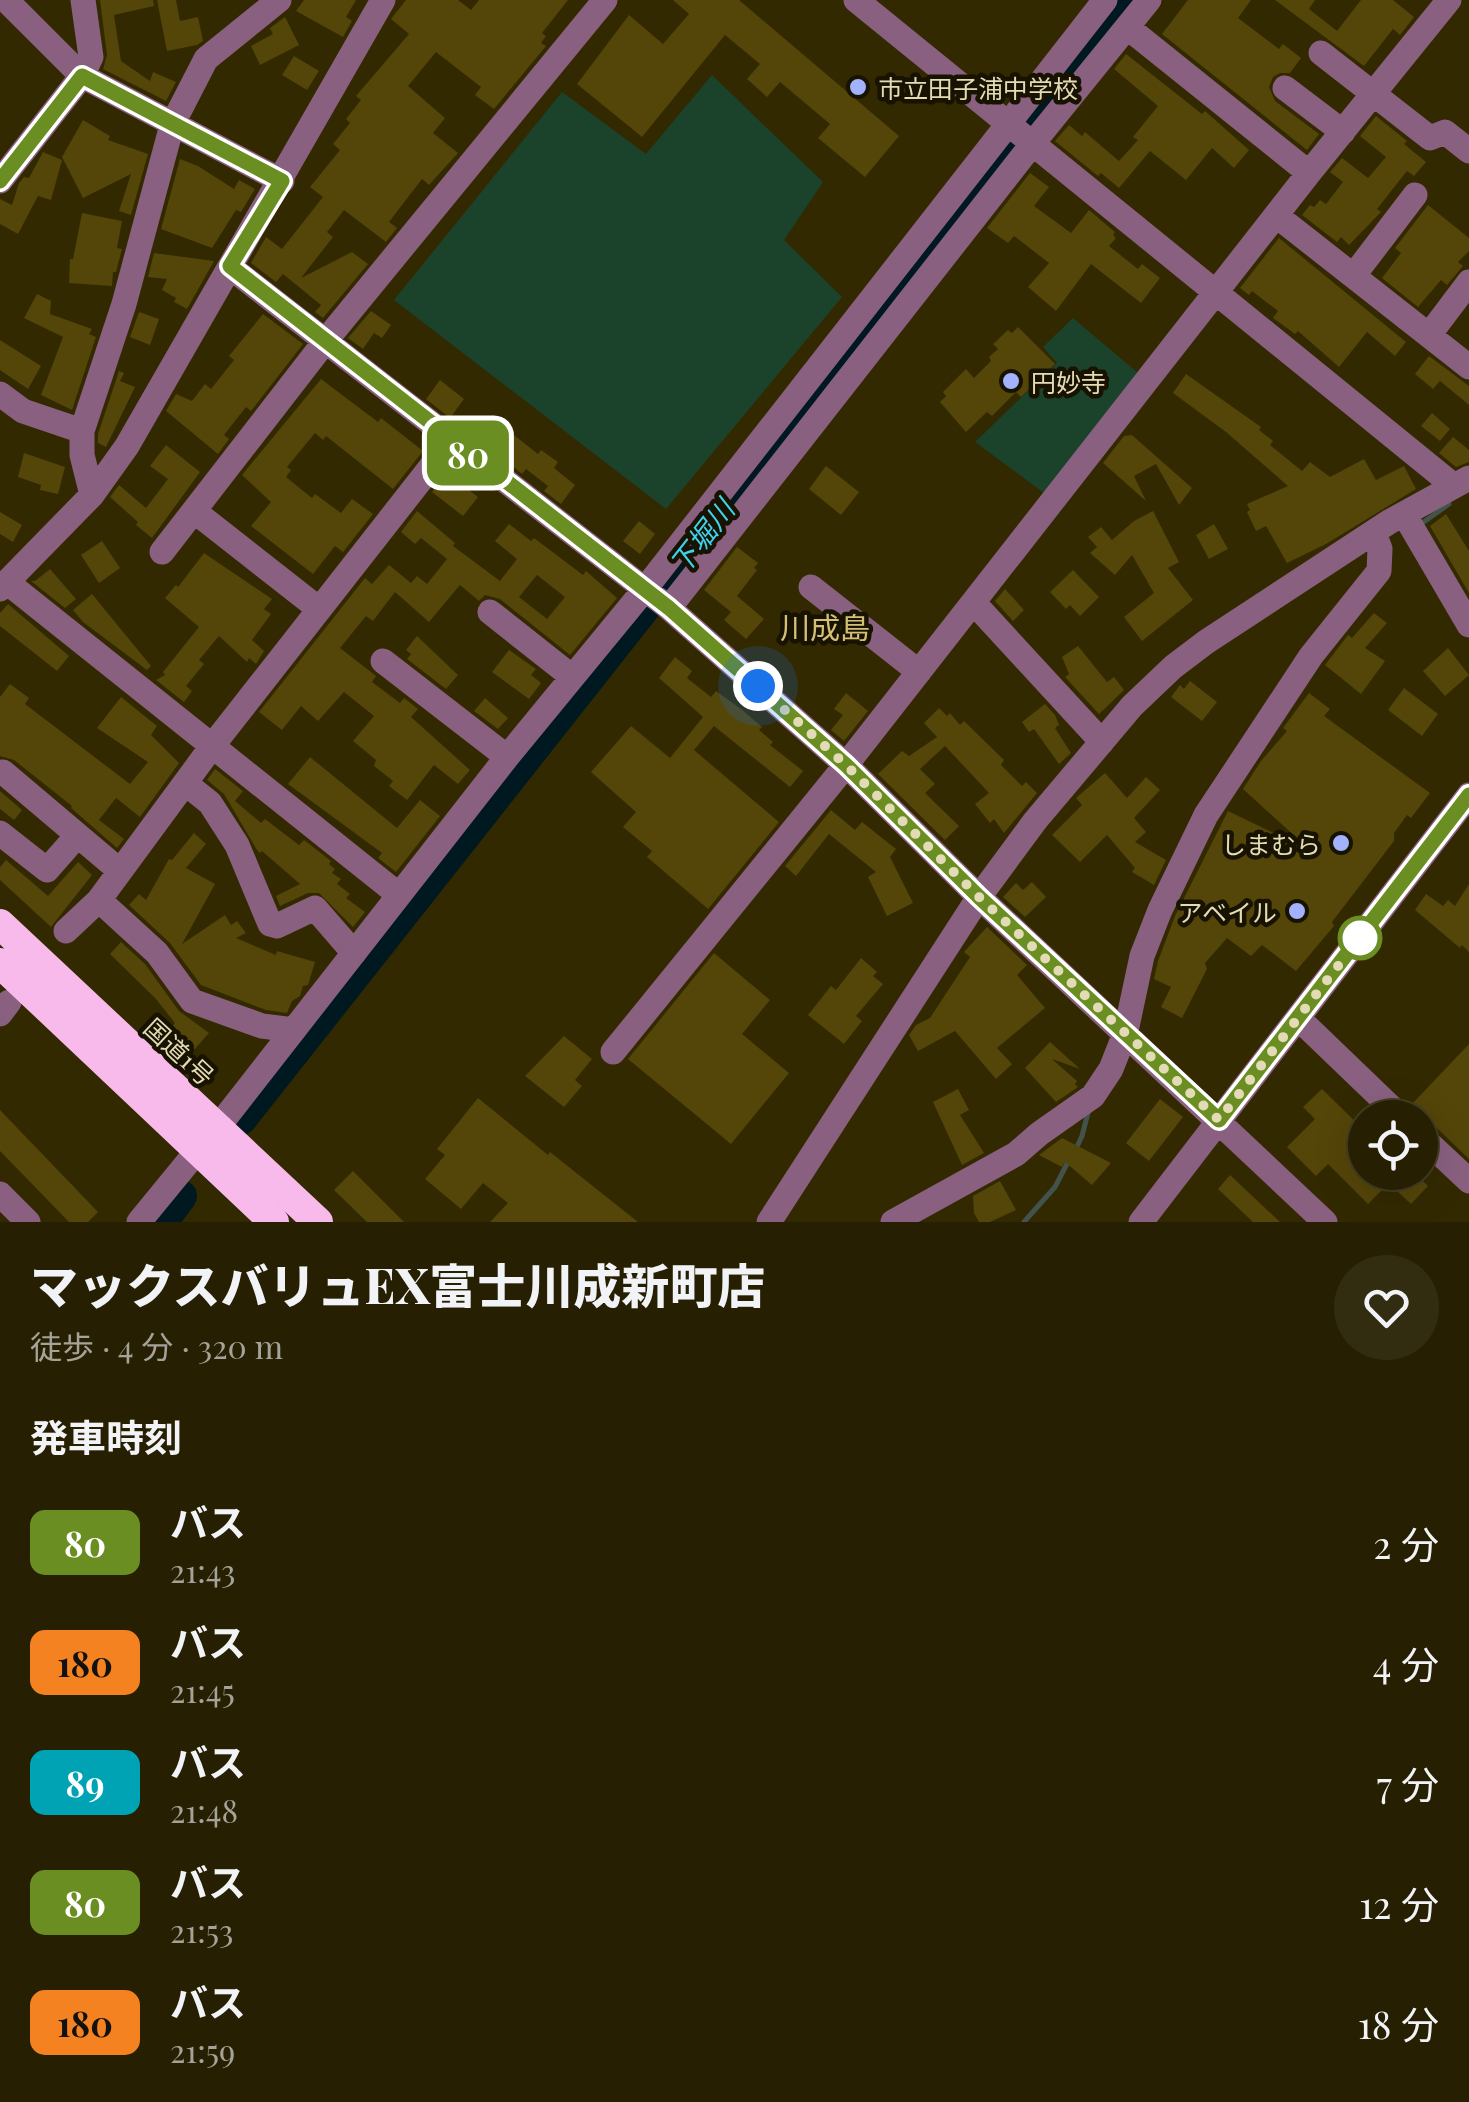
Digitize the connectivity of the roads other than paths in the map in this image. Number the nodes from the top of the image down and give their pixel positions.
1 (6, 0) edge
2 (83, 0) edge
3 (279, 0) edge
4 (384, 0) edge
5 (606, 0) edge
6 (856, 0) edge
7 (1105, 0) edge
8 (1149, 0) edge
9 (1438, 4) edge
10 (1126, 27) junction
11 (1321, 53) dead end
12 (82, 76) junction
13 (1285, 88) dead end
14 (1373, 93) junction
15 (172, 125) junction
16 (1008, 126) junction
17 (1344, 132) junction
18 (1032, 142) junction
19 (1469, 150) edge
20 (1309, 173) junction
21 (0, 181) edge
22 (282, 181) junction
23 (1415, 196) dead end
24 (1277, 216) junction
25 (230, 266) junction
26 (1354, 275) junction
27 (1469, 282) edge
28 (1217, 290) junction
29 (1429, 335) junction
30 (327, 340) junction
31 (1469, 366) edge
32 (0, 394) edge
33 (82, 431) junction
34 (452, 440) junction
35 (1462, 482) edge
36 (92, 494) junction
37 (194, 511) junction
38 (1409, 523) junction
39 (1378, 551) junction
40 (162, 552) dead end
41 (4, 586) edge
42 (811, 587) dead end
43 (646, 589) junction
44 (974, 603) junction
45 (669, 608) junction
46 (319, 609) junction
47 (490, 612) dead end
48 (1469, 624) edge
49 (383, 661) dead end
50 (919, 672) junction
51 (571, 676) junction
52 (1102, 742) junction
53 (214, 745) junction
54 (508, 756) junction
55 (846, 765) junction
56 (3, 772) dead end
57 (185, 783) junction
58 (1469, 795) edge
59 (0, 833) edge
60 (76, 837) junction
61 (120, 871) junction
62 (399, 895) junction
63 (979, 897) junction
64 (98, 900) junction
65 (0, 924) edge
66 (66, 932) dead end
67 (354, 953) junction
68 (0, 963) edge
69 (1299, 1019) junction
70 (294, 1030) junction
71 (1126, 1031) junction
72 (613, 1052) dead end
73 (1383, 1100) edge
74 (1219, 1120) junction
75 (208, 1138) junction
76 (1438, 1151) edge
77 (1469, 1181) edge
78 (0, 1194) edge
79 (28, 1222) edge
80 (139, 1222) edge
81 (274, 1222) edge
82 (318, 1222) edge
83 (769, 1222) edge
84 (893, 1222) edge
85 (1141, 1222) edge
86 (1324, 1222) edge

1 - 12 street
2 - 12 street
3 - 15 street
4 - 22 street
5 - 30 street
6 - 16 street
7 - 16 street
8 - 10 street
9 - 14 street
10 - 18 street
10 - 20 street
11 - 14 street
12 - 15 street
12 - 21 street
13 - 17 street
14 - 17 street
14 - 19 street
15 - 22 street
15 - 33 street
16 - 18 street
16 - 43 street
17 - 20 street
18 - 28 street
18 - 45 street
20 - 24 street
22 - 25 street
23 - 26 street
24 - 26 street
24 - 28 street
25 - 30 street
25 - 36 street
26 - 29 street
27 - 29 street
28 - 35 street
28 - 44 street
29 - 31 street
30 - 34 street
30 - 37 street
32 - 33 street
33 - 36 street
34 - 43 street
34 - 46 street
35 - 38 street
36 - 41 street
37 - 40 street
37 - 46 street
38 - 39 street
38 - 48 street
39 - 52 street
39 - 71 street
41 - 53 street
42 - 50 street
43 - 45 street
43 - 51 street
44 - 50 street
44 - 52 street
45 - 55 street
46 - 53 street
47 - 51 street
49 - 54 street
50 - 55 street
51 - 54 street
52 - 63 street
53 - 57 street
53 - 62 street
54 - 62 street
55 - 63 street
55 - 72 street
56 - 60 street
57 - 61 street
57 - 67 street
58 - 69 street
59 - 60 street
60 - 61 street
61 - 64 street
62 - 67 street
63 - 71 street
63 - 83 street
64 - 66 street
64 - 70 street
65 - 75 highway, 国道1号
67 - 70 street
68 - 75 highway, 国道1号
69 - 73 street
69 - 74 street
70 - 75 street
71 - 74 street
71 - 84 street
74 - 85 street
74 - 86 street
75 - 80 street
75 - 81 highway, 国道1号
75 - 82 highway, 国道1号
76 - 77 street
78 - 79 street

